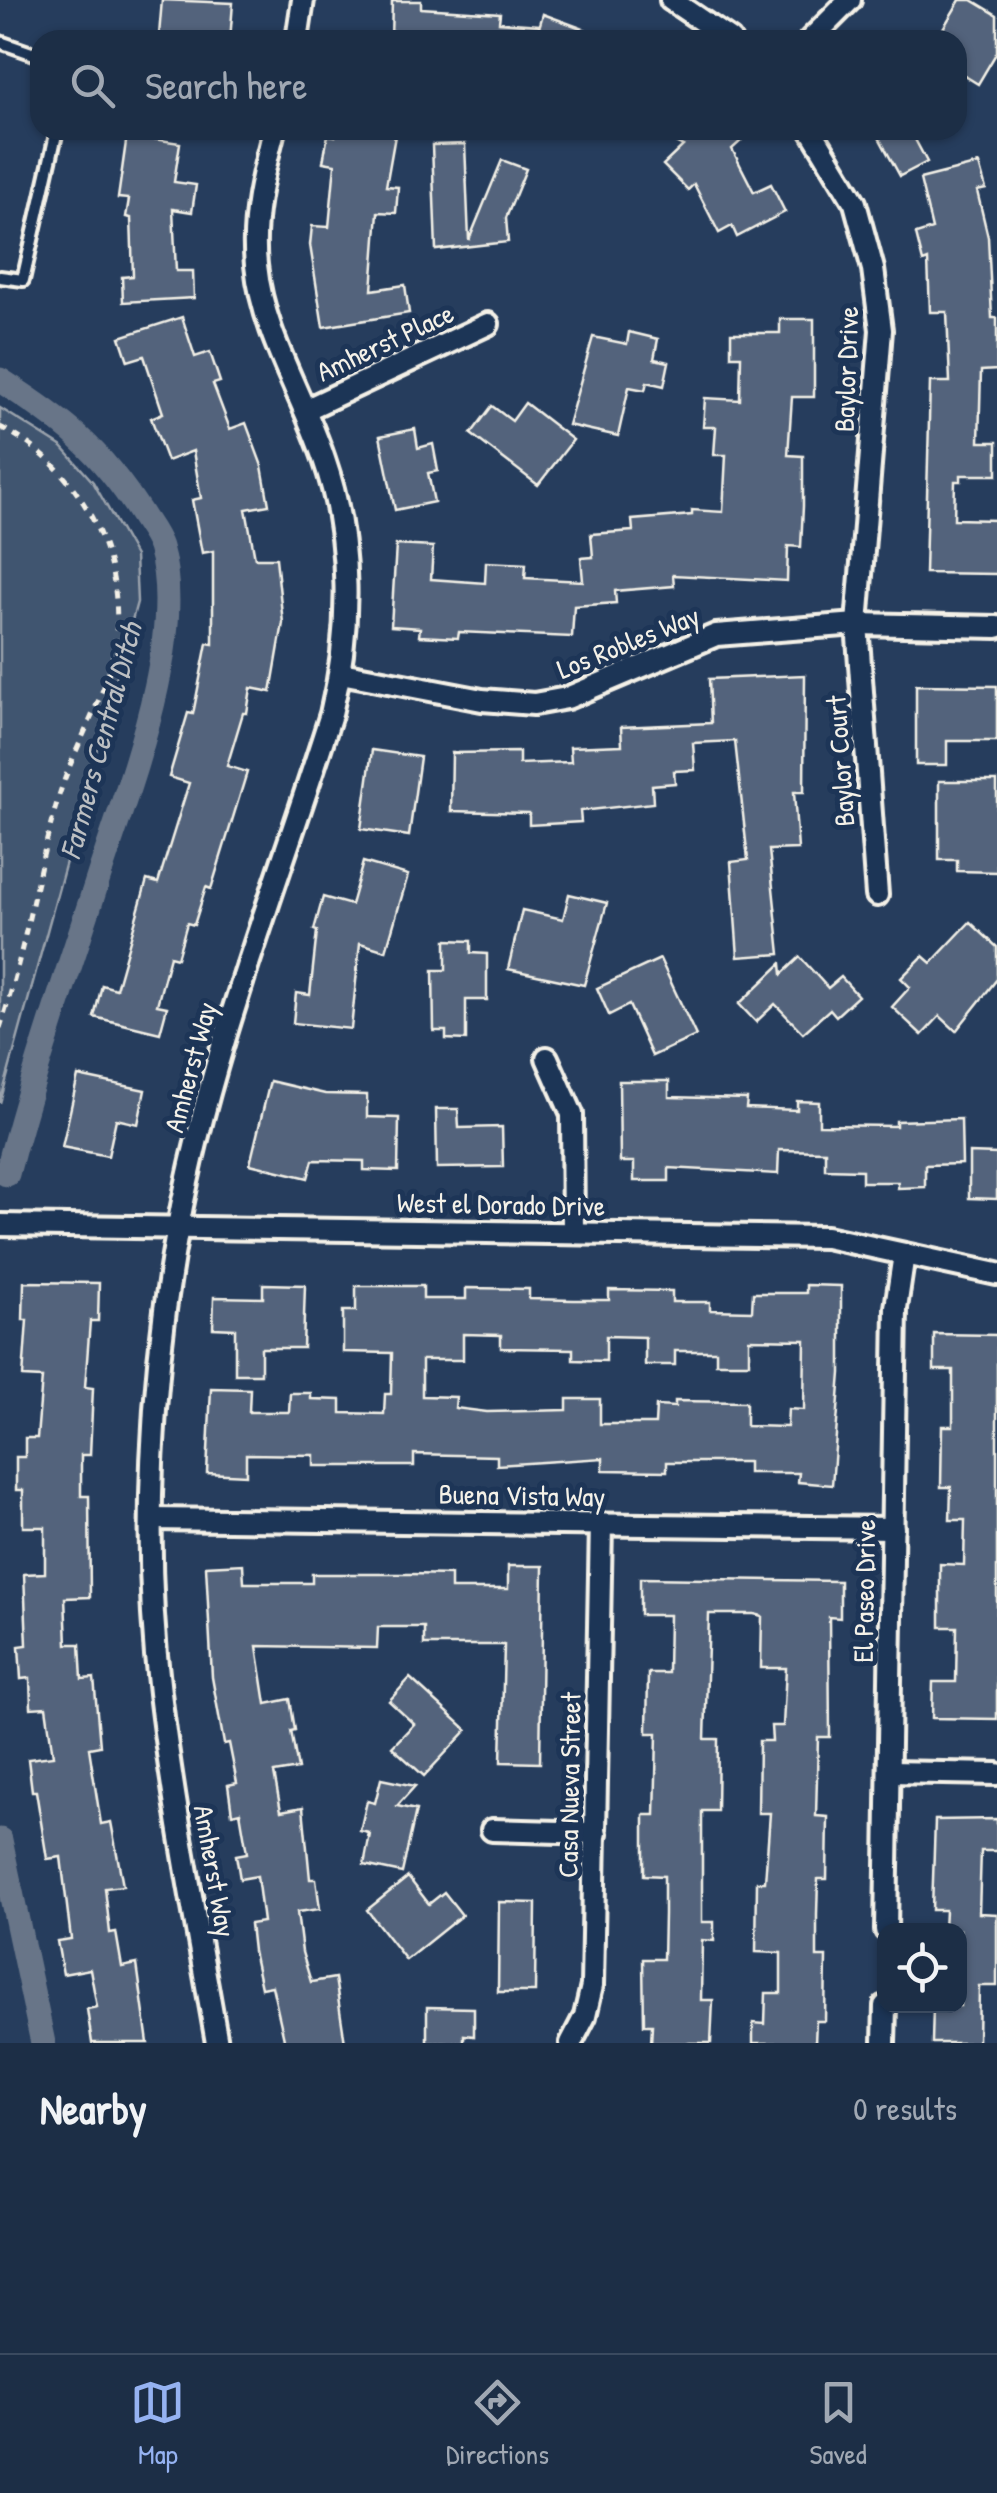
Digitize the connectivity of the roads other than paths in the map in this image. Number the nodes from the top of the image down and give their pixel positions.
1 (303, 0) edge
2 (671, 0) edge
3 (850, 0) edge
4 (298, 30) edge
5 (715, 30) edge
6 (820, 30) edge
7 (0, 42) edge
8 (30, 52) edge
9 (55, 140) edge
10 (272, 140) edge
11 (817, 140) edge
12 (0, 277) edge
13 (488, 324) dead end
14 (305, 410) junction
15 (858, 624) junction
16 (997, 627) edge
17 (341, 674) junction
18 (877, 894) dead end
19 (547, 1058) dead end
20 (0, 1225) edge
21 (178, 1227) junction
22 (573, 1232) junction
23 (904, 1254) junction
24 (997, 1274) edge
25 (152, 1518) junction
26 (601, 1524) junction
27 (892, 1528) junction
28 (889, 1772) junction
29 (997, 1774) edge
30 (492, 1830) dead end
31 (596, 1833) junction
32 (886, 1923) edge
33 (885, 2013) edge
34 (217, 2043) edge
35 (570, 2043) edge
36 (884, 2043) edge

1 - 4 street
2 - 5 street
3 - 6 street
7 - 8 lane
9 - 12 lane
10 - 14 street, Amherst Way
11 - 15 street, Baylor Drive
13 - 14 street, Amherst Place
14 - 17 street, Amherst Way
15 - 16 street, Los Robles Way
15 - 17 street, Los Robles Way
15 - 18 street, Baylor Court
17 - 21 street, Amherst Way
19 - 22 street
20 - 21 street, West el Dorado Drive
21 - 22 street, West el Dorado Drive
21 - 25 street, Amherst Way
22 - 23 street, West el Dorado Drive
23 - 24 street, West el Dorado Drive
23 - 27 street, El Paseo Drive
25 - 26 street, Buena Vista Way
25 - 34 street, Amherst Way
26 - 27 street, Buena Vista Way
26 - 31 street, Casa Nueva Street
27 - 28 street, El Paseo Drive
28 - 29 street
28 - 32 street, El Paseo Drive
30 - 31 street
31 - 35 street, Casa Nueva Street
33 - 36 street

